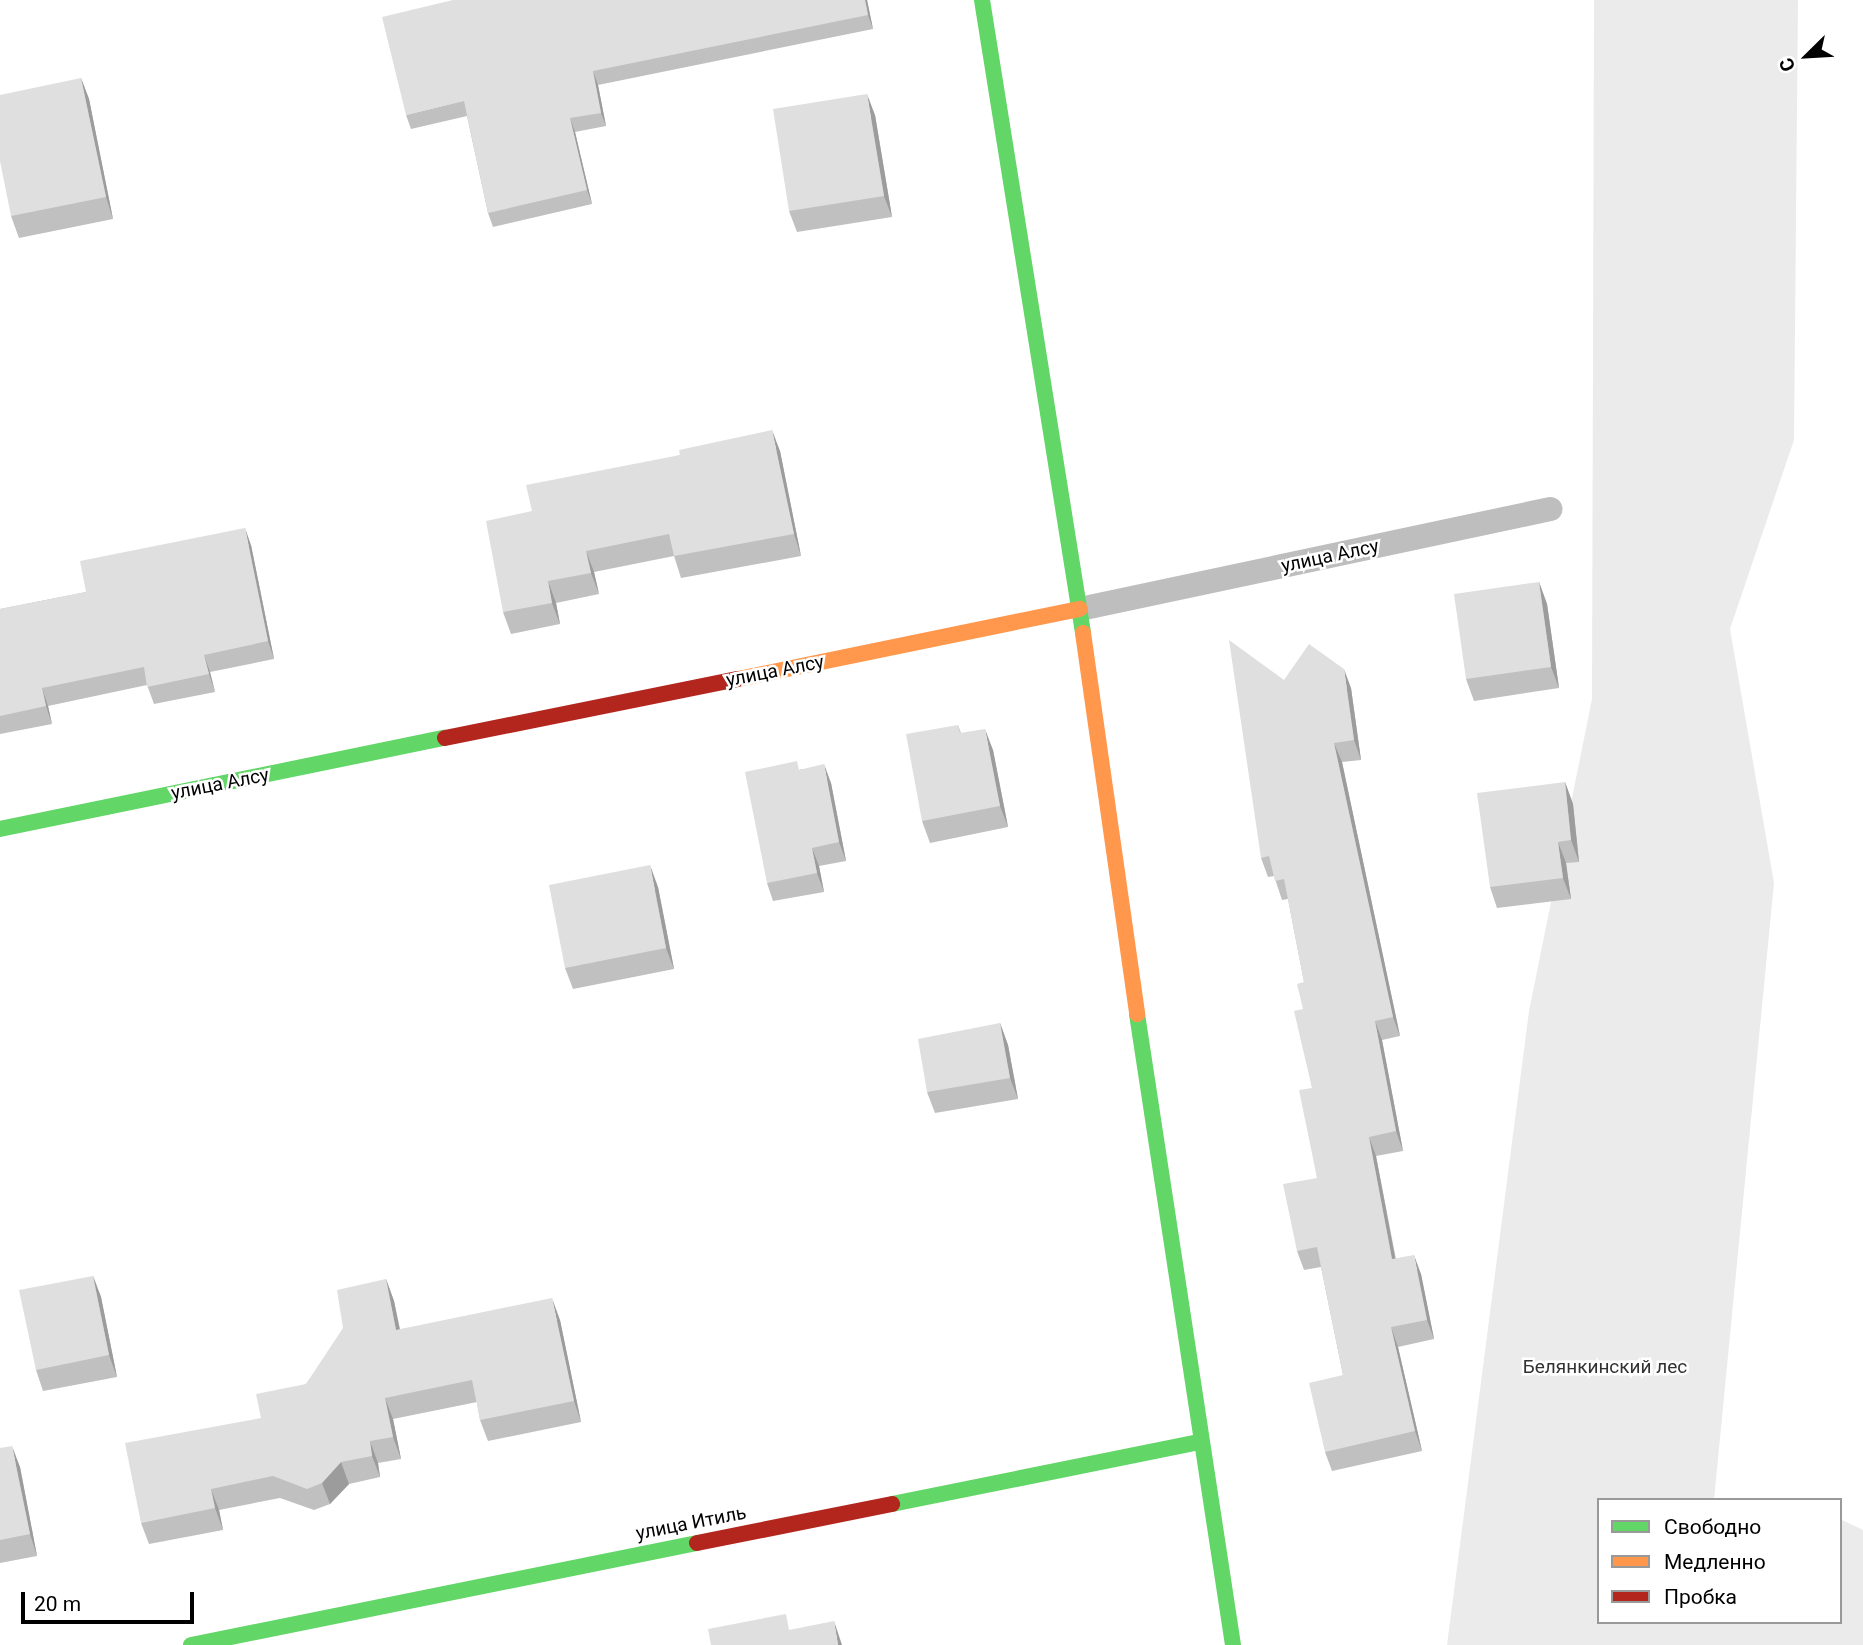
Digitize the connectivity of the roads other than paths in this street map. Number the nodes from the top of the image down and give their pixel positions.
1 (982, 0) edge
2 (1550, 509) dead end
3 (1080, 609) junction
4 (0, 829) edge
5 (1200, 1442) junction
6 (191, 1645) edge
7 (1233, 1645) edge

1 - 3 street
2 - 3 lane, улица Алсу
3 - 4 street, улица Алсу
3 - 5 street
5 - 6 street, улица Итиль
5 - 7 street

